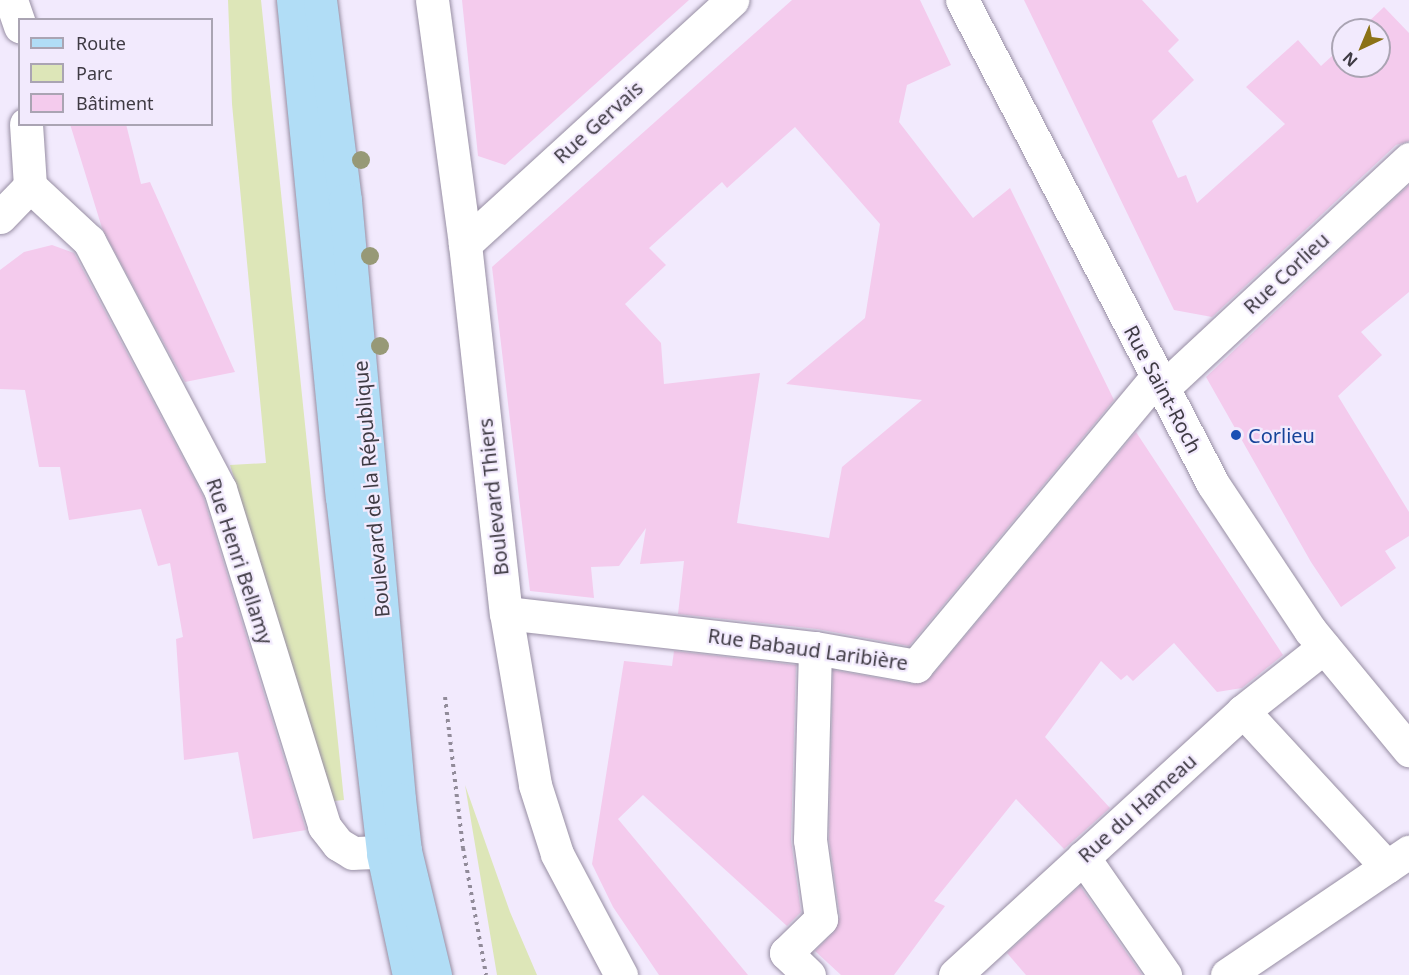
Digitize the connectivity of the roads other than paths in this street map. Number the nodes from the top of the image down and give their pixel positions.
1 (11, 0) edge
2 (293, 0) edge
3 (320, 0) edge
4 (432, 0) edge
5 (732, 0) edge
6 (962, 0) edge
7 (18, 20) edge
8 (26, 126) edge
9 (1409, 159) edge
10 (30, 186) junction
11 (0, 217) edge
12 (465, 244) junction
13 (1161, 382) junction
14 (506, 613) junction
15 (1324, 647) junction
16 (815, 648) junction
17 (1243, 711) junction
18 (1409, 750) edge
19 (394, 852) junction
20 (1083, 857) junction
21 (1398, 860) edge
22 (409, 975) edge
23 (435, 975) edge
24 (621, 975) edge
25 (809, 975) edge
26 (955, 975) edge
27 (1165, 975) edge
28 (1227, 975) edge

1 - 7 street
2 - 19 main road, Boulevard de la République
3 - 19 main road, Boulevard de la République
4 - 12 street, Boulevard Thiers
5 - 12 street, Rue Gervais
6 - 13 street, Rue Saint-Roch
8 - 10 street
9 - 13 street, Rue Corlieu
10 - 11 street
10 - 19 street, Rue Henri Bellamy
12 - 14 street, Boulevard Thiers
13 - 15 street, Rue Saint-Roch
13 - 16 street, Rue Babaud Laribière
14 - 16 street, Rue Babaud Laribière
14 - 24 street, Boulevard Thiers
15 - 17 street, Rue du Hameau
15 - 18 street, Rue Saint-Roch
16 - 25 street
17 - 20 street, Rue du Hameau
17 - 21 street
19 - 22 main road, Boulevard de la République
19 - 23 main road, Boulevard de la République
20 - 26 street, Rue du Hameau
20 - 27 street
21 - 28 street

